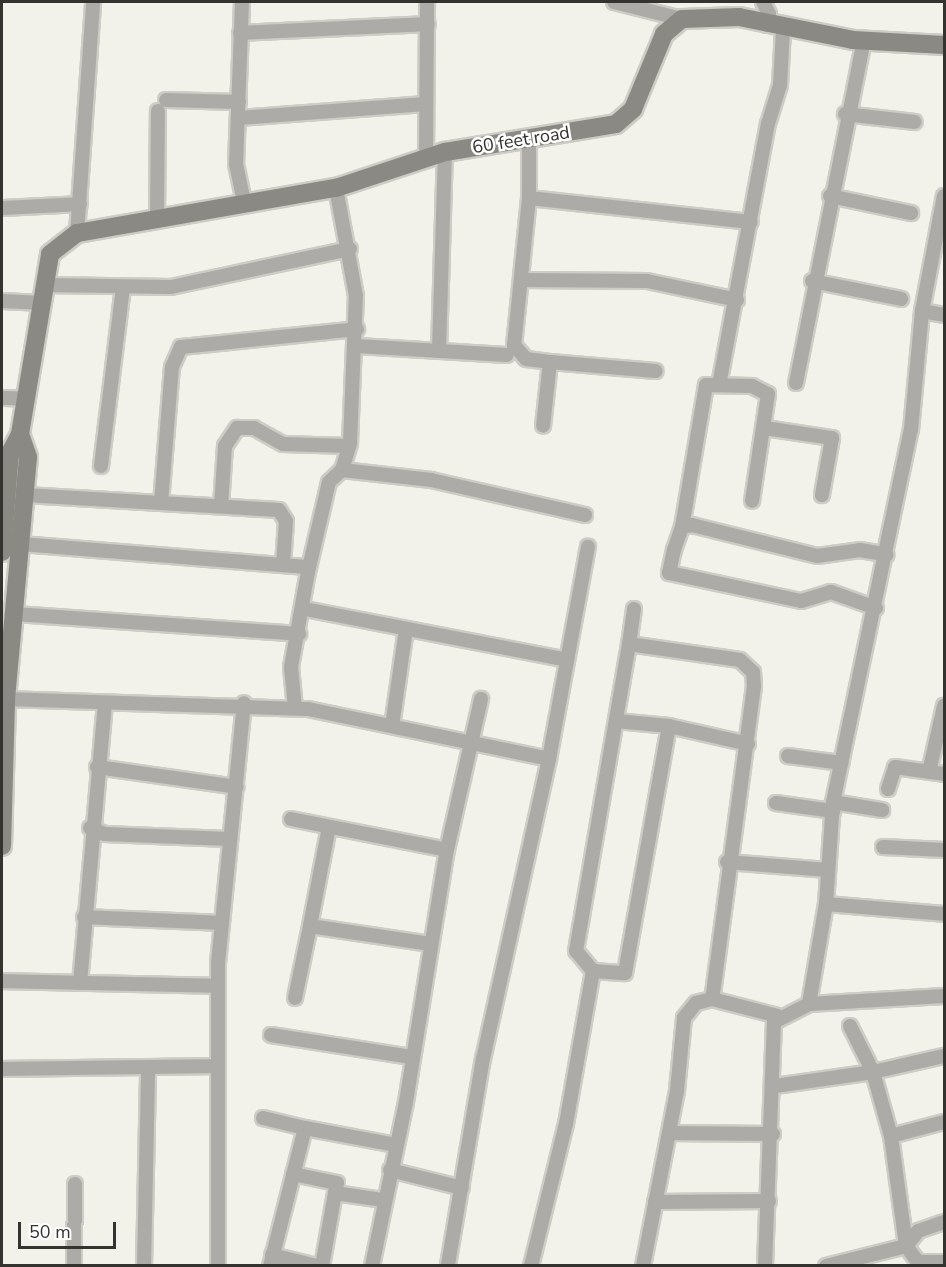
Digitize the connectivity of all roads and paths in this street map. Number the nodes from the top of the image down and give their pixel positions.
1 (93, 2) edge
2 (242, 2) edge
3 (428, 2) edge
4 (614, 2) edge
5 (764, 2) edge
6 (681, 19) junction
7 (428, 24) junction
8 (775, 27) junction
9 (240, 33) junction
10 (864, 41) junction
11 (945, 45) edge
12 (239, 102) junction
13 (425, 104) junction
14 (845, 114) junction
15 (238, 118) junction
16 (915, 122) dead end
17 (529, 137) junction
18 (445, 152) junction
19 (426, 158) junction
20 (336, 188) junction
21 (830, 196) junction
22 (945, 196) edge
23 (529, 198) junction
24 (244, 203) junction
25 (80, 204) junction
26 (2, 208) edge
27 (911, 213) dead end
28 (157, 218) junction
29 (751, 222) junction
30 (943, 232) edge
31 (77, 233) junction
32 (350, 249) junction
33 (522, 280) junction
34 (812, 281) junction
35 (123, 286) junction
36 (44, 294) junction
37 (901, 299) dead end
38 (737, 300) junction
39 (2, 301) edge
40 (922, 311) junction
41 (945, 315) edge
42 (357, 329) junction
43 (357, 346) junction
44 (440, 351) junction
45 (507, 355) dead end
46 (550, 362) junction
47 (656, 371) dead end
48 (796, 383) dead end
49 (719, 385) junction
50 (2, 398) edge
51 (26, 399) junction
52 (543, 426) dead end
53 (765, 428) junction
54 (21, 434) junction
55 (349, 446) junction
56 (101, 466) dead end
57 (342, 470) junction
58 (25, 495) junction
59 (822, 495) dead end
60 (752, 501) dead end
61 (161, 503) junction
62 (4, 504) edge
63 (221, 506) junction
64 (585, 515) dead end
65 (682, 527) junction
66 (21, 544) junction
67 (588, 547) dead end
68 (2, 552) edge
69 (887, 555) junction
70 (283, 565) junction
71 (309, 567) junction
72 (876, 608) junction
73 (305, 609) junction
74 (634, 609) dead end
75 (15, 614) junction
76 (406, 629) junction
77 (299, 634) junction
78 (629, 644) junction
79 (567, 660) junction
80 (4, 699) edge
81 (481, 699) dead end
82 (105, 703) junction
83 (244, 703) junction
84 (945, 706) edge
85 (295, 708) junction
86 (616, 721) junction
87 (392, 726) junction
88 (669, 726) junction
89 (474, 744) junction
90 (748, 744) junction
91 (788, 756) dead end
92 (549, 759) junction
93 (842, 763) junction
94 (97, 767) junction
95 (929, 772) junction
96 (945, 774) edge
97 (237, 787) junction
98 (888, 789) dead end
99 (776, 803) dead end
100 (833, 806) junction
101 (882, 810) dead end
102 (291, 819) dead end
103 (329, 827) junction
104 (90, 828) junction
105 (228, 839) junction
106 (2, 846) edge
107 (883, 847) dead end
108 (447, 850) junction
109 (945, 850) edge
110 (728, 862) junction
111 (828, 870) junction
112 (826, 904) junction
113 (945, 914) edge
114 (84, 917) junction
115 (222, 923) junction
116 (310, 926) junction
117 (431, 944) junction
118 (593, 971) junction
119 (2, 981) edge
120 (80, 983) junction
121 (217, 986) junction
122 (945, 996) edge
123 (295, 998) dead end
124 (712, 999) junction
125 (809, 1004) junction
126 (778, 1016) junction
127 (850, 1026) dead end
128 (271, 1035) dead end
129 (945, 1056) edge
130 (411, 1057) junction
131 (215, 1066) junction
132 (2, 1069) edge
133 (148, 1071) junction
134 (873, 1072) junction
135 (775, 1086) junction
136 (263, 1118) dead end
137 (945, 1122) edge
138 (305, 1128) junction
139 (669, 1133) junction
140 (773, 1134) junction
141 (891, 1136) junction
142 (396, 1145) junction
143 (390, 1170) junction
144 (293, 1173) junction
145 (75, 1184) dead end
146 (462, 1188) junction
147 (335, 1194) junction
148 (382, 1200) junction
149 (769, 1201) junction
150 (655, 1202) junction
151 (945, 1222) edge
152 (906, 1246) junction
153 (271, 1260) edge
154 (945, 1262) edge
155 (74, 1266) edge
156 (144, 1266) edge
157 (218, 1266) edge
158 (316, 1266) edge
159 (322, 1266) edge
160 (372, 1266) edge
161 (448, 1266) edge
162 (531, 1266) edge
163 (643, 1266) edge
164 (765, 1266) edge
165 (826, 1266) edge

1 - 25 street
2 - 9 street
3 - 7 street
4 - 6 street
5 - 8 street
6 - 8 street
6 - 17 street, 60 feet road
7 - 9 street
7 - 13 street
8 - 10 street
8 - 29 street
9 - 12 street
10 - 11 street
10 - 14 street
12 - 15 street
12 - 28 street
13 - 15 street
13 - 19 street
14 - 16 street
14 - 21 street
15 - 24 street
17 - 18 street, 60 feet road
17 - 23 street
18 - 19 street, 60 feet road
18 - 44 street
19 - 20 street, 60 feet road
20 - 24 street, 60 feet road
20 - 32 street
21 - 27 street
21 - 34 street
22 - 30 street
23 - 29 street
23 - 33 street
24 - 28 street, 60 feet road
25 - 26 street
25 - 31 street
28 - 31 street, 60 feet road
29 - 38 street
30 - 40 street
31 - 36 street, 60 feet road
32 - 35 street
32 - 42 street
33 - 38 street
33 - 46 street
34 - 37 street
34 - 48 street
35 - 36 street
35 - 56 street
36 - 39 street
36 - 51 street
38 - 49 street
40 - 41 street
40 - 69 street
42 - 43 street
42 - 61 street
43 - 44 street
43 - 55 street
44 - 45 street
46 - 47 street
46 - 52 street
49 - 53 street
49 - 65 street
50 - 51 street
51 - 54 street
53 - 59 street
53 - 60 street
54 - 58 street
54 - 62 street
55 - 57 street
55 - 63 street
57 - 64 street
57 - 71 street
58 - 61 street
58 - 66 street
61 - 63 street
62 - 68 street
63 - 70 street
65 - 69 street
65 - 72 street
66 - 70 street
66 - 75 street
67 - 79 street
69 - 72 street
70 - 71 street
71 - 73 street
72 - 93 street
73 - 76 street
73 - 77 street
74 - 78 street
75 - 77 street
75 - 80 street
76 - 79 street
76 - 87 street
77 - 85 street
78 - 86 street
78 - 90 street
79 - 92 street
80 - 82 street
80 - 106 street
81 - 89 street
82 - 83 street
82 - 94 street
83 - 85 street
83 - 97 street
84 - 95 street
85 - 87 street
86 - 88 street
86 - 118 street
87 - 89 street
88 - 90 street
88 - 118 street
89 - 92 street
89 - 108 street
90 - 110 street
91 - 93 street
92 - 146 street
93 - 100 street
94 - 97 street
94 - 104 street
95 - 96 street
95 - 98 street
97 - 105 street
99 - 100 street
100 - 101 street
100 - 111 street
102 - 103 street
103 - 108 street
103 - 116 street
104 - 105 street
104 - 114 street
105 - 115 street
107 - 109 street
108 - 117 street
110 - 111 street
110 - 124 street
111 - 112 street
112 - 113 street
112 - 125 street
114 - 115 street
114 - 120 street
115 - 121 street
116 - 117 street
116 - 123 street
117 - 130 street
118 - 162 street
119 - 120 street
120 - 121 street
121 - 131 street
122 - 125 street
124 - 126 street
124 - 139 street
125 - 126 street
126 - 135 street
127 - 134 street
128 - 130 street
129 - 134 street
130 - 142 street
131 - 133 street
131 - 157 street
132 - 133 street
133 - 156 street
134 - 135 street
134 - 141 street
135 - 140 street
136 - 138 street
137 - 141 street
138 - 142 street
138 - 144 street
139 - 140 street
139 - 150 street
140 - 149 street
141 - 152 street
142 - 143 street
143 - 146 street
143 - 148 street
144 - 147 street
144 - 153 street
145 - 155 street
146 - 161 street
147 - 148 street
147 - 159 street
148 - 160 street
149 - 150 street
149 - 164 street
150 - 163 street
151 - 152 street
152 - 154 street
152 - 165 street
153 - 158 street

